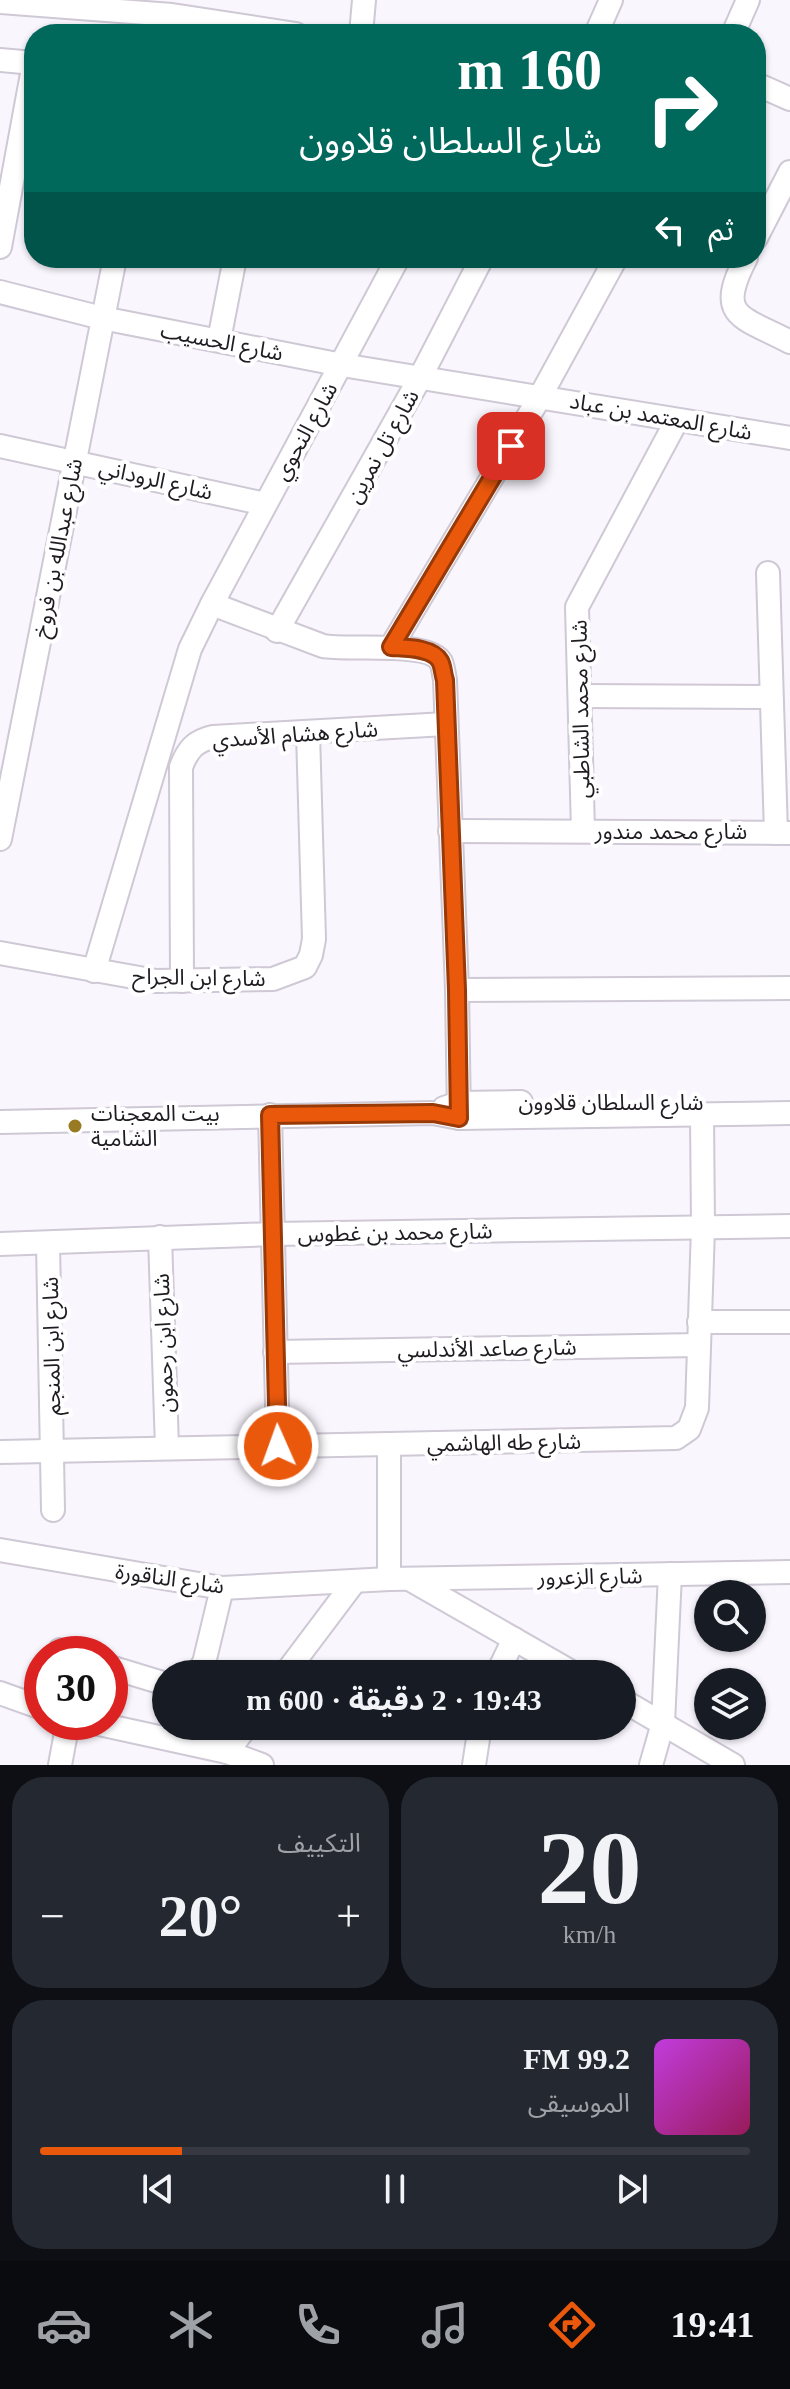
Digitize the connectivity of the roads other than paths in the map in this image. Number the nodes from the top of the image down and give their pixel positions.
1 (364, 0) edge
2 (611, 0) edge
3 (748, 0) edge
4 (0, 2) edge
5 (76, 3) edge
6 (171, 16) edge
7 (225, 24) edge
8 (362, 24) edge
9 (600, 24) edge
10 (737, 24) edge
11 (0, 60) edge
12 (24, 62) edge
13 (766, 88) edge
14 (790, 99) edge
15 (24, 117) edge
16 (790, 172) edge
17 (766, 219) edge
18 (0, 247) edge
19 (113, 268) edge
20 (233, 268) edge
21 (393, 268) edge
22 (477, 268) edge
23 (611, 268) edge
24 (741, 268) edge
25 (0, 292) edge
26 (102, 318) junction
27 (219, 340) junction
28 (790, 342) edge
29 (342, 365) junction
30 (421, 376) junction
31 (541, 395) junction
32 (677, 420) junction
33 (790, 438) edge
34 (0, 446) edge
35 (74, 461) junction
36 (265, 504) junction
37 (768, 573) dead end
38 (212, 604) junction
39 (277, 631) junction
40 (391, 647) junction
41 (581, 696) junction
42 (770, 697) junction
43 (446, 724) junction
44 (308, 733) junction
45 (450, 831) junction
46 (583, 831) junction
47 (783, 833) edge
48 (0, 839) edge
49 (0, 953) edge
50 (94, 971) junction
51 (182, 981) junction
52 (790, 988) edge
53 (457, 990) junction
54 (790, 1099) edge
55 (459, 1110) junction
56 (790, 1113) edge
57 (270, 1115) junction
58 (702, 1115) junction
59 (0, 1122) edge
60 (790, 1226) edge
61 (703, 1228) junction
62 (273, 1234) junction
63 (160, 1237) junction
64 (48, 1243) junction
65 (0, 1244) edge
66 (790, 1322) edge
67 (699, 1334) junction
68 (275, 1352) junction
69 (389, 1444) junction
70 (278, 1446) junction
71 (167, 1448) junction
72 (53, 1449) junction
73 (0, 1452) edge
74 (53, 1510) dead end
75 (0, 1550) edge
76 (790, 1572) edge
77 (670, 1574) junction
78 (400, 1579) junction
79 (355, 1581) junction
80 (222, 1588) junction
81 (514, 1639) junction
82 (205, 1660) edge
83 (296, 1660) edge
84 (504, 1660) edge
85 (551, 1660) edge
86 (128, 1672) edge
87 (152, 1680) edge
88 (0, 1693) edge
89 (24, 1702) edge
90 (636, 1708) edge
91 (663, 1723) junction
92 (128, 1730) edge
93 (65, 1740) edge
94 (236, 1740) edge
95 (478, 1740) edge
96 (227, 1752) junction
97 (60, 1765) edge
98 (262, 1765) edge
99 (474, 1765) edge
100 (651, 1765) edge
101 (733, 1765) edge

1 - 8 street
2 - 9 street
3 - 10 street
4 - 5 street
5 - 6 street
6 - 7 street
11 - 12 street
13 - 14 street
15 - 18 street
16 - 17 street
19 - 26 street, شارع عبدالله بن فروخ
20 - 27 street
21 - 29 street, شارع النحوي
22 - 30 street, شارع تل نمرين
23 - 31 street
24 - 28 street
25 - 26 street, شارع الحسيب
26 - 27 street, شارع الحسيب
26 - 35 street, شارع عبدالله بن فروخ
27 - 29 street, شارع الحسيب
29 - 30 street, شارع المعتمد بن عباد
29 - 36 street, شارع النحوي
30 - 31 street, شارع المعتمد بن عباد
30 - 39 street, شارع تل نمرين
31 - 32 street, شارع المعتمد بن عباد
31 - 40 street
32 - 33 street, شارع المعتمد بن عباد
32 - 41 street, شارع محمد الشاطبي
34 - 35 street, شارع الروداني
35 - 36 street, شارع الروداني
35 - 48 street, شارع عبدالله بن فروخ
36 - 38 street, شارع النحوي
37 - 42 street, شارع محمد مندور
38 - 39 street
38 - 50 street, شارع النحوي
39 - 40 street
40 - 43 street
41 - 42 street
41 - 46 street, شارع محمد الشاطبي
42 - 47 street, شارع محمد مندور
43 - 44 street, شارع هشام الأسدي
43 - 45 street
44 - 51 street, شارع هشام الأسدي
44 - 51 street, شارع ابن الجراح
45 - 46 street, شارع محمد مندور
45 - 53 street
46 - 47 street, شارع محمد مندور
49 - 50 street, شارع ابن الجراح
50 - 51 street, شارع ابن الجراح
52 - 53 street
53 - 55 street
54 - 55 street, شارع السلطان قلاوون
55 - 57 street, شارع السلطان قلاوون
55 - 58 street, شارع السلطان قلاوون
56 - 58 street, شارع السلطان قلاوون
57 - 59 street, شارع السلطان قلاوون
57 - 62 street
58 - 61 street, شارع طه الهاشمي
60 - 61 street, شارع محمد بن غطوس
61 - 62 street, شارع محمد بن غطوس
61 - 67 street, شارع طه الهاشمي
62 - 63 street, شارع محمد بن غطوس
62 - 68 street
63 - 64 street, شارع محمد بن غطوس
63 - 71 street, شارع ابن رحمون
64 - 65 street, شارع محمد بن غطوس
64 - 72 street, شارع ابن المنجم
66 - 67 street, شارع صاعد الأندلسي
67 - 68 street, شارع صاعد الأندلسي
67 - 69 street, شارع طه الهاشمي
68 - 70 street
69 - 70 street, شارع طه الهاشمي
69 - 78 street
70 - 71 street, شارع طه الهاشمي
71 - 72 street, شارع طه الهاشمي
72 - 73 street, شارع طه الهاشمي
72 - 74 street, شارع ابن المنجم
75 - 80 street, شارع الناقورة
76 - 77 street, شارع الزعرور
77 - 78 street, شارع الزعرور
77 - 91 street
78 - 79 street, شارع الناقورة
78 - 81 street
79 - 80 street, شارع الناقورة
79 - 83 street
80 - 82 street
81 - 84 street
81 - 85 street
86 - 87 street
88 - 89 street
90 - 91 street
91 - 100 street
91 - 101 street
92 - 96 street
93 - 97 street
94 - 96 street
95 - 99 street
96 - 98 street

